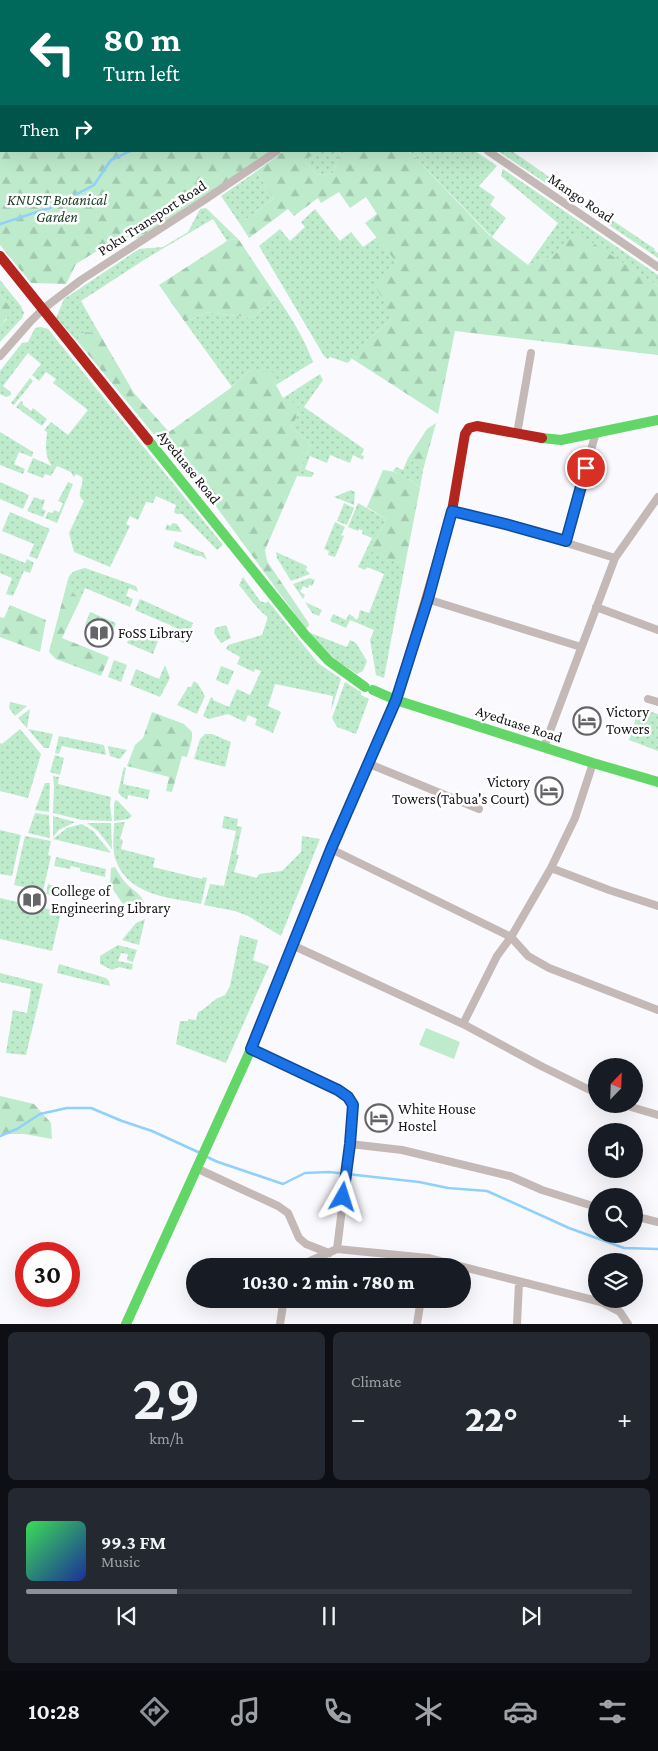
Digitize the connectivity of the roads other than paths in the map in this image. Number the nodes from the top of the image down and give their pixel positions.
1 (276, 152) edge
2 (489, 152) edge
3 (0, 256) edge
4 (658, 267) edge
5 (43, 309) junction
6 (531, 353) dead end
7 (0, 356) edge
8 (658, 420) edge
9 (596, 432) junction
10 (517, 434) junction
11 (658, 497) edge
12 (452, 511) junction
13 (566, 541) junction
14 (615, 558) junction
15 (428, 599) junction
16 (596, 607) junction
17 (658, 630) edge
18 (581, 647) junction
19 (648, 698) dead end
20 (396, 700) junction
21 (658, 702) edge
22 (544, 747) junction
23 (367, 763) junction
24 (593, 763) junction
25 (658, 782) edge
26 (479, 809) dead end
27 (331, 849) junction
28 (551, 868) junction
29 (658, 906) edge
30 (511, 937) junction
31 (292, 945) junction
32 (658, 1010) edge
33 (463, 1024) junction
34 (251, 1049) junction
35 (588, 1090) edge
36 (643, 1111) edge
37 (658, 1115) edge
38 (350, 1144) junction
39 (196, 1168) junction
40 (588, 1204) edge
41 (643, 1218) edge
42 (658, 1222) edge
43 (337, 1249) junction
44 (329, 1253) junction
45 (317, 1258) edge
46 (428, 1258) edge
47 (471, 1268) edge
48 (518, 1282) junction
49 (283, 1308) edge
50 (420, 1308) edge
51 (126, 1324) edge
52 (280, 1324) edge
53 (417, 1324) edge
54 (517, 1324) edge
55 (628, 1324) edge

1 - 5 street, Poku Transport Road
2 - 4 street, Mango Road
3 - 5 street, Ayeduase Road
5 - 7 street, Poku Transport Road
5 - 20 street, Ayeduase Road
6 - 10 street
8 - 9 street
9 - 10 street
9 - 13 street
10 - 12 street
11 - 14 street
12 - 13 street
12 - 15 street
13 - 14 street
14 - 16 street
15 - 18 street
15 - 20 street
16 - 17 street
16 - 18 street
18 - 22 street
19 - 21 street
20 - 22 street, Ayeduase Road
20 - 23 street
22 - 24 street, Ayeduase Road
23 - 26 street
23 - 27 street
24 - 25 street, Ayeduase Road
24 - 28 street
27 - 30 street
27 - 31 street
28 - 29 street
28 - 30 street
30 - 32 street
30 - 33 street
31 - 33 street
31 - 34 street
33 - 35 street
34 - 38 street
34 - 39 street
36 - 37 street
38 - 40 street
38 - 43 street
39 - 44 street
39 - 51 street
41 - 42 street
43 - 44 street
43 - 46 street
44 - 45 street
47 - 48 street
48 - 54 street
48 - 55 street
49 - 52 street
50 - 53 street

